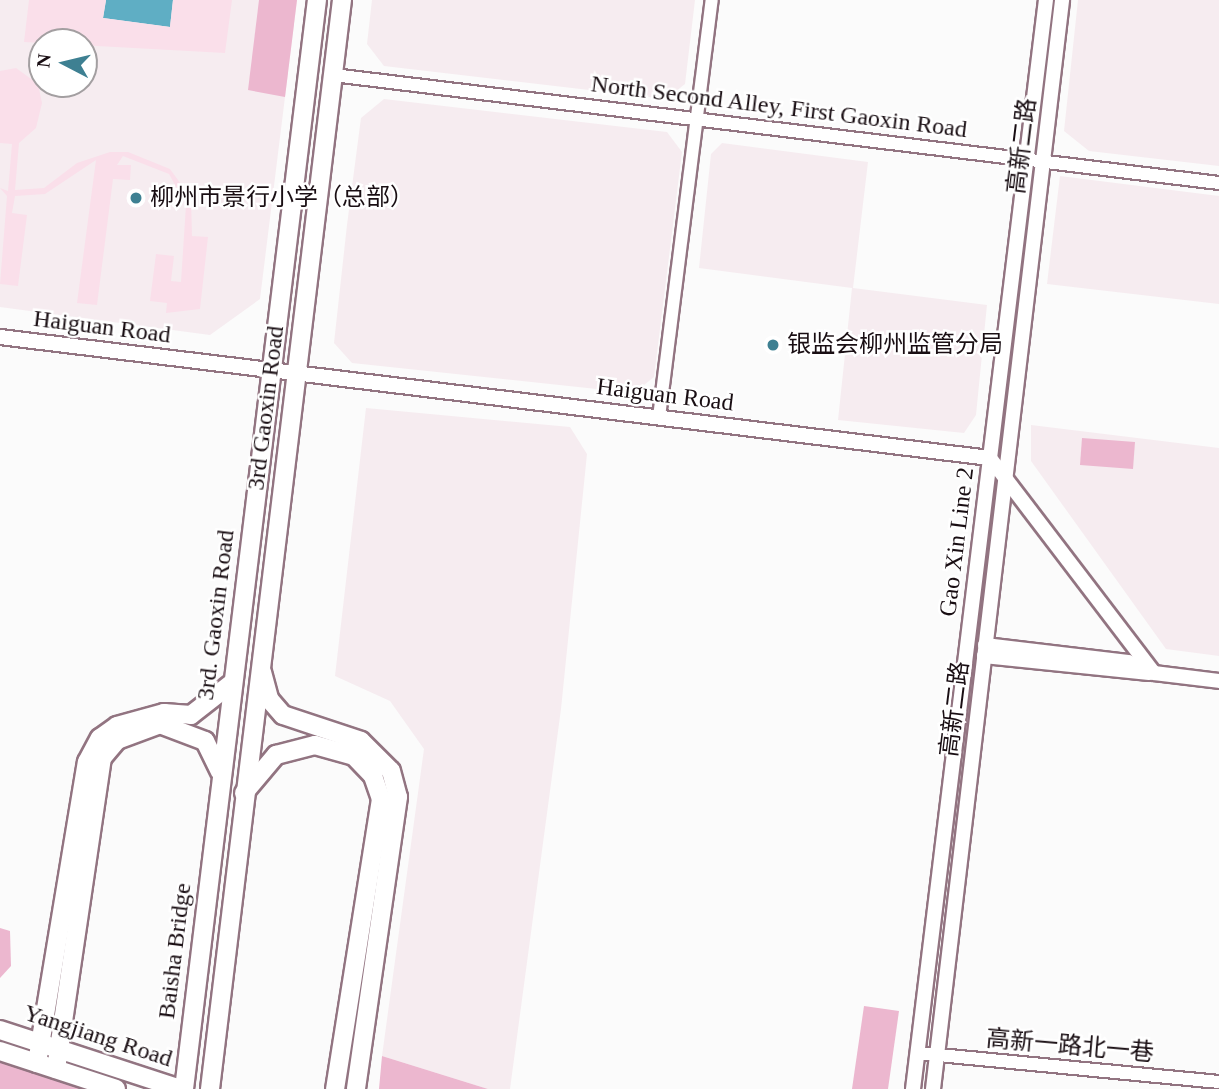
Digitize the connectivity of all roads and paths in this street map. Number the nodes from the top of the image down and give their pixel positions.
1 (317, 0) edge
2 (342, 0) edge
3 (712, 0) edge
4 (1046, 0) edge
5 (1062, 0) edge
6 (333, 75) junction
7 (698, 117) junction
8 (1027, 159) junction
9 (1043, 161) junction
10 (1219, 183) edge
11 (0, 337) edge
12 (270, 370) junction
13 (294, 373) junction
14 (659, 417) junction
15 (990, 457) junction
16 (1005, 479) junction
17 (985, 651) junction
18 (260, 662) junction
19 (1154, 673) junction
20 (1219, 681) edge
21 (232, 683) junction
22 (221, 774) junction
23 (244, 793) junction
24 (215, 819) joint
25 (240, 823) joint
26 (0, 1030) edge
27 (40, 1043) junction
28 (59, 1049) junction
29 (0, 1051) edge
30 (918, 1052) junction
31 (937, 1054) junction
32 (37, 1063) junction
33 (56, 1069) junction
34 (1219, 1082) edge
35 (116, 1089) edge
36 (182, 1089) edge
37 (210, 1089) edge
38 (335, 1089) edge
39 (356, 1089) edge
40 (913, 1089) edge
41 (933, 1089) edge

1 - 12 main road, 3rd. Gaoxin Road
2 - 6 main road, 3rd Gaoxin Road
3 - 7 street
4 - 8 street, Gao Xin Line 2
5 - 9 street, 高新二路
6 - 7 street, North Second Alley, First Gaoxin Road
6 - 13 main road, 3rd Gaoxin Road
7 - 8 street, North Second Alley, First Gaoxin Road
7 - 14 street
8 - 9 street, North Second Alley, First Gaoxin Road
8 - 15 street, Gao Xin Line 2
9 - 10 street, North Second Alley, First Gaoxin Road
9 - 16 street, 高新二路
11 - 12 street, Haiguan Road
12 - 13 street, Haiguan Road
12 - 21 main road, 3rd. Gaoxin Road
13 - 14 street, Haiguan Road
13 - 18 main road, 3rd Gaoxin Road
14 - 15 street, Haiguan Road
15 - 16 street
15 - 30 street, Gao Xin Line 2
16 - 17 street, 高新二路
16 - 19 street
17 - 19 street
17 - 31 street, 高新二路
18 - 23 main road, 3rd Gaoxin Road
18 - 39 main road
19 - 20 street
21 - 22 main road, 3rd. Gaoxin Road
21 - 27 main road
22 - 24 main road, 3rd. Gaoxin Road
22 - 28 main road
23 - 25 main road, 3rd Gaoxin Road
23 - 38 main road
24 - 36 main road, Baisha Bridge
25 - 37 main road, Baisha Bridge
26 - 27 main road, Yangjiang Road
27 - 28 main road, Yangjiang Road
27 - 32 main road
28 - 33 main road
28 - 36 main road, Yangjiang Road
29 - 32 main road
30 - 31 street, 高新一路北一巷
30 - 40 street, Gao Xin Line 2
31 - 34 street, 高新一路北一巷
31 - 41 street, 高新二路
32 - 33 main road
33 - 35 main road

